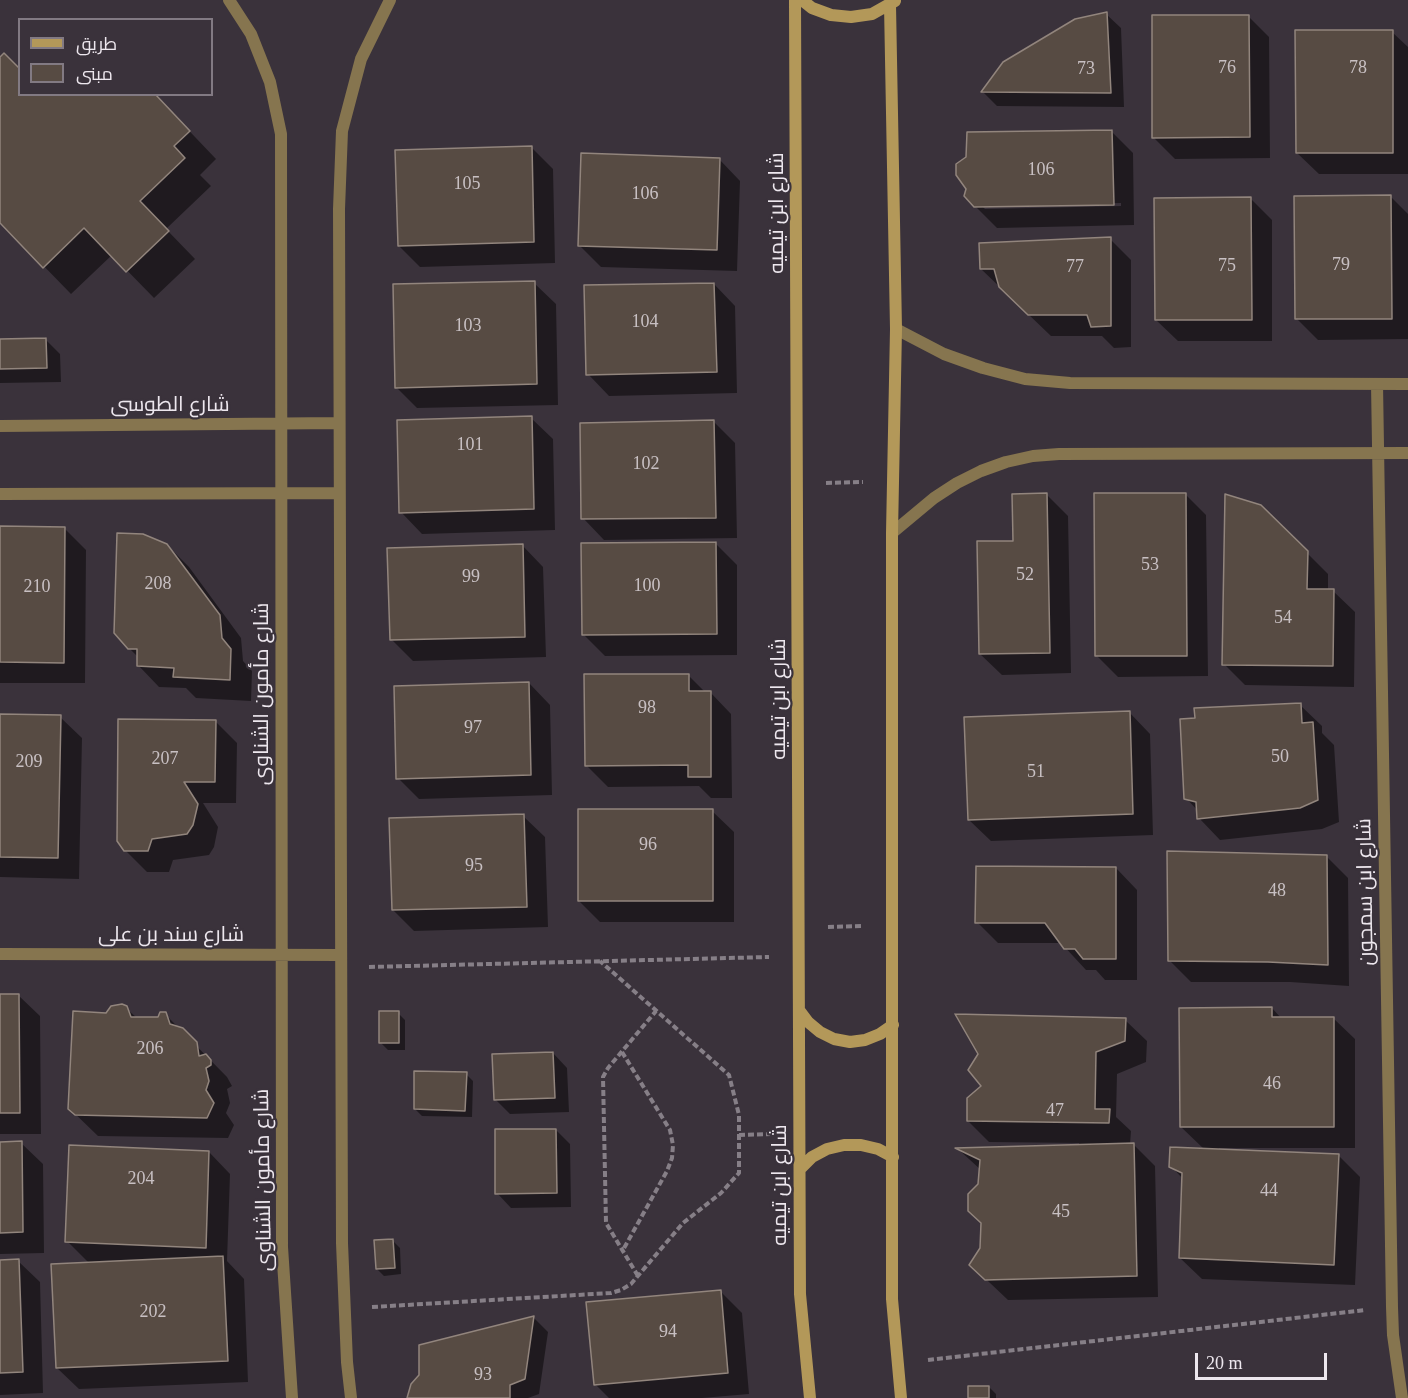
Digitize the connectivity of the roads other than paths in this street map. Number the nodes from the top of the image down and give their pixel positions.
1 (229, 0) edge
2 (390, 0) edge
3 (795, 0) edge
4 (802, 0) edge
5 (893, 3) edge
6 (896, 329) junction
7 (1377, 384) junction
8 (1408, 384) edge
9 (339, 423) junction
10 (281, 424) junction
11 (0, 426) edge
12 (1379, 453) junction
13 (1408, 453) edge
14 (281, 493) junction
15 (339, 493) junction
16 (0, 494) edge
17 (892, 533) junction
18 (0, 954) edge
19 (282, 954) junction
20 (341, 961) junction
21 (799, 1010) junction
22 (893, 1025) junction
23 (893, 1157) junction
24 (800, 1169) junction
25 (292, 1398) edge
26 (351, 1398) edge
27 (810, 1398) edge
28 (901, 1398) edge
29 (1402, 1398) edge

1 - 10 street, شارع مأمون الشناوى
2 - 9 street
3 - 21 street, شارع ابن تيميه
4 - 5 street
5 - 6 street
6 - 7 street
6 - 17 street
7 - 8 street
7 - 12 street, شارع ابن سمجون
9 - 10 street, شارع الطوسى
9 - 15 street
10 - 11 street, شارع الطوسى
10 - 14 street, شارع مأمون الشناوى
12 - 13 street
12 - 17 street
12 - 29 street, شارع ابن سمجون
14 - 15 street
14 - 16 street
14 - 19 street, شارع مأمون الشناوى
15 - 20 street
17 - 22 street
18 - 19 street, شارع سند بن على
19 - 20 street, شارع سند بن على
19 - 25 street, شارع مأمون الشناوى
20 - 26 street
21 - 22 street
21 - 24 street, شارع ابن تيميه
22 - 23 street
23 - 24 street
23 - 28 street
24 - 27 street, شارع ابن تيميه

